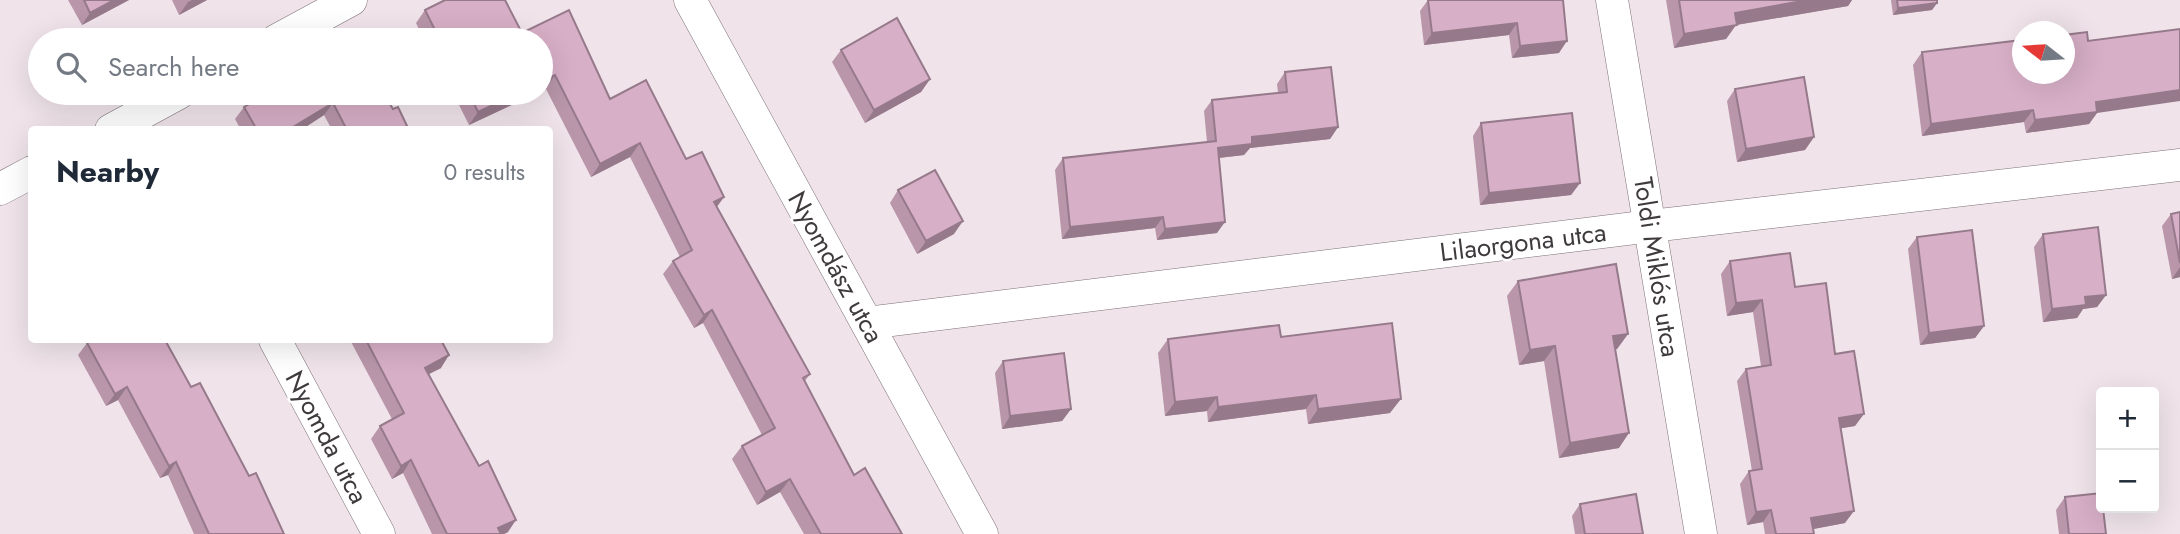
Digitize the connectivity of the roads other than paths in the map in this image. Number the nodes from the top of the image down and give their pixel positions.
1 (351, 0) edge
2 (690, 0) edge
3 (1612, 0) edge
4 (299, 28) edge
5 (170, 105) edge
6 (158, 119) edge
7 (128, 126) edge
8 (2180, 165) edge
9 (28, 174) edge
10 (0, 189) edge
11 (1651, 226) junction
12 (867, 323) junction
13 (277, 343) edge
14 (379, 534) edge
15 (982, 534) edge
16 (1701, 534) edge

1 - 4 street
2 - 12 street, Nyomdász utca
3 - 11 street, Toldi Miklós utca
5 - 6 street
6 - 7 street
8 - 11 street, Lilaorgona utca
9 - 10 street
11 - 12 street, Lilaorgona utca
11 - 16 street, Toldi Miklós utca
12 - 15 street, Nyomdász utca
13 - 14 street, Nyomda utca

